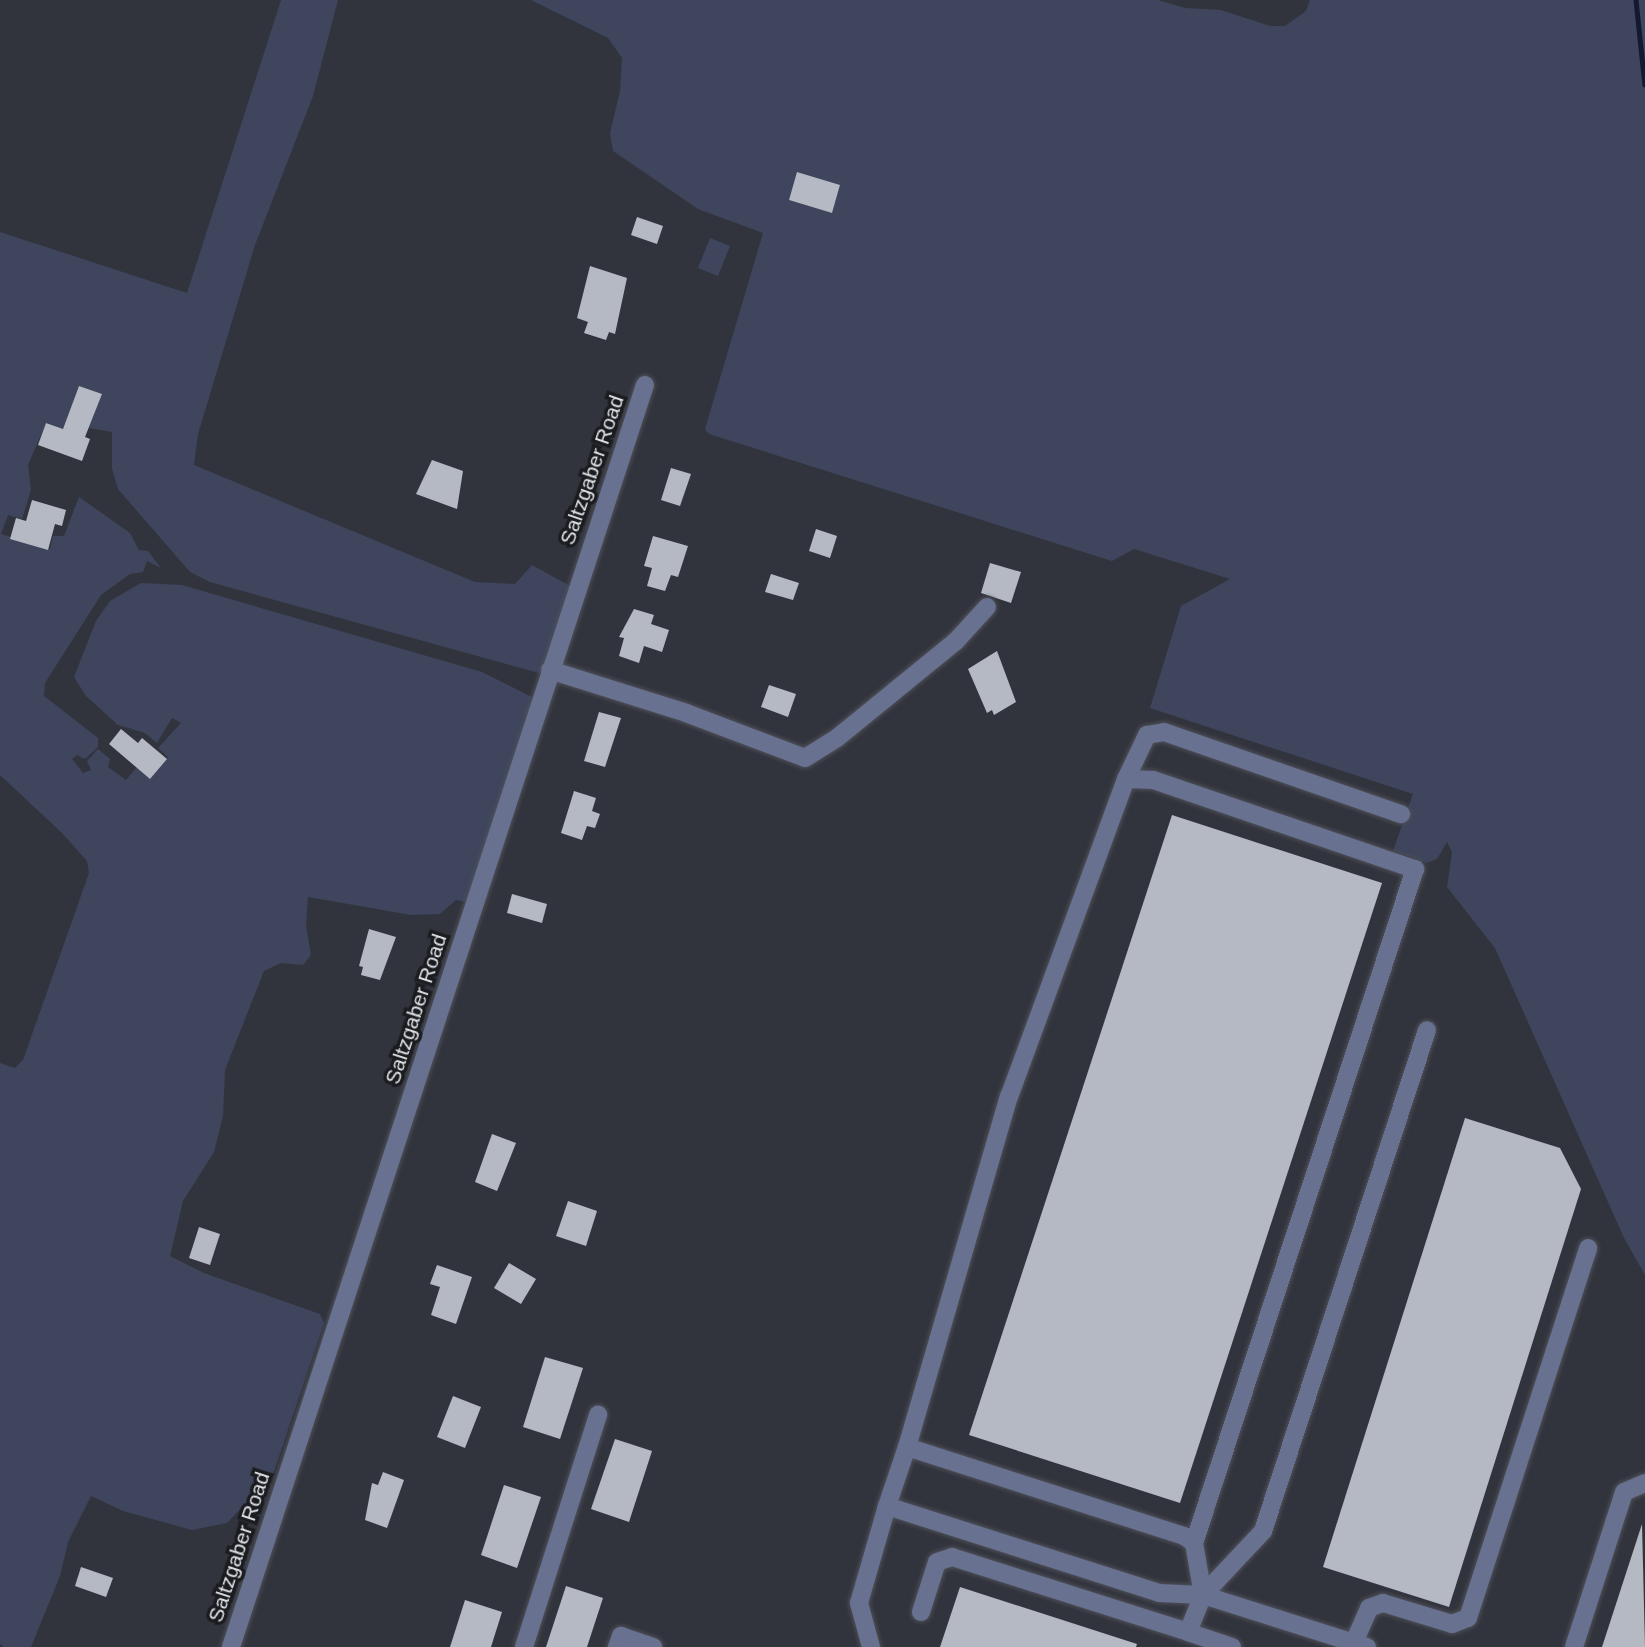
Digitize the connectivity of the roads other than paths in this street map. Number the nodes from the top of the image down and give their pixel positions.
1 (645, 385) dead end
2 (987, 607) dead end
3 (550, 670) junction
4 (1126, 779) junction
5 (1401, 814) dead end
6 (1427, 1030) dead end
7 (1588, 1248) dead end
8 (598, 1415) dead end
9 (907, 1447) junction
10 (1645, 1483) edge
11 (887, 1506) junction
12 (1194, 1543) junction
13 (1203, 1595) junction
14 (921, 1612) dead end
15 (1188, 1632) junction
16 (1361, 1643) edge
17 (230, 1647) edge
18 (524, 1647) edge
19 (617, 1647) edge
20 (653, 1647) edge
21 (871, 1647) edge
22 (1232, 1647) edge
23 (1574, 1647) edge

1 - 3 street, Saltzgaber Road
2 - 3 street
3 - 17 street, Saltzgaber Road
4 - 5 street
4 - 9 street
4 - 12 street
6 - 13 street
7 - 16 street
8 - 18 street
9 - 11 street
9 - 12 street
10 - 23 street
11 - 13 street
11 - 21 street
12 - 13 street
13 - 15 street
13 - 16 street
14 - 15 street
15 - 22 street
19 - 20 street

